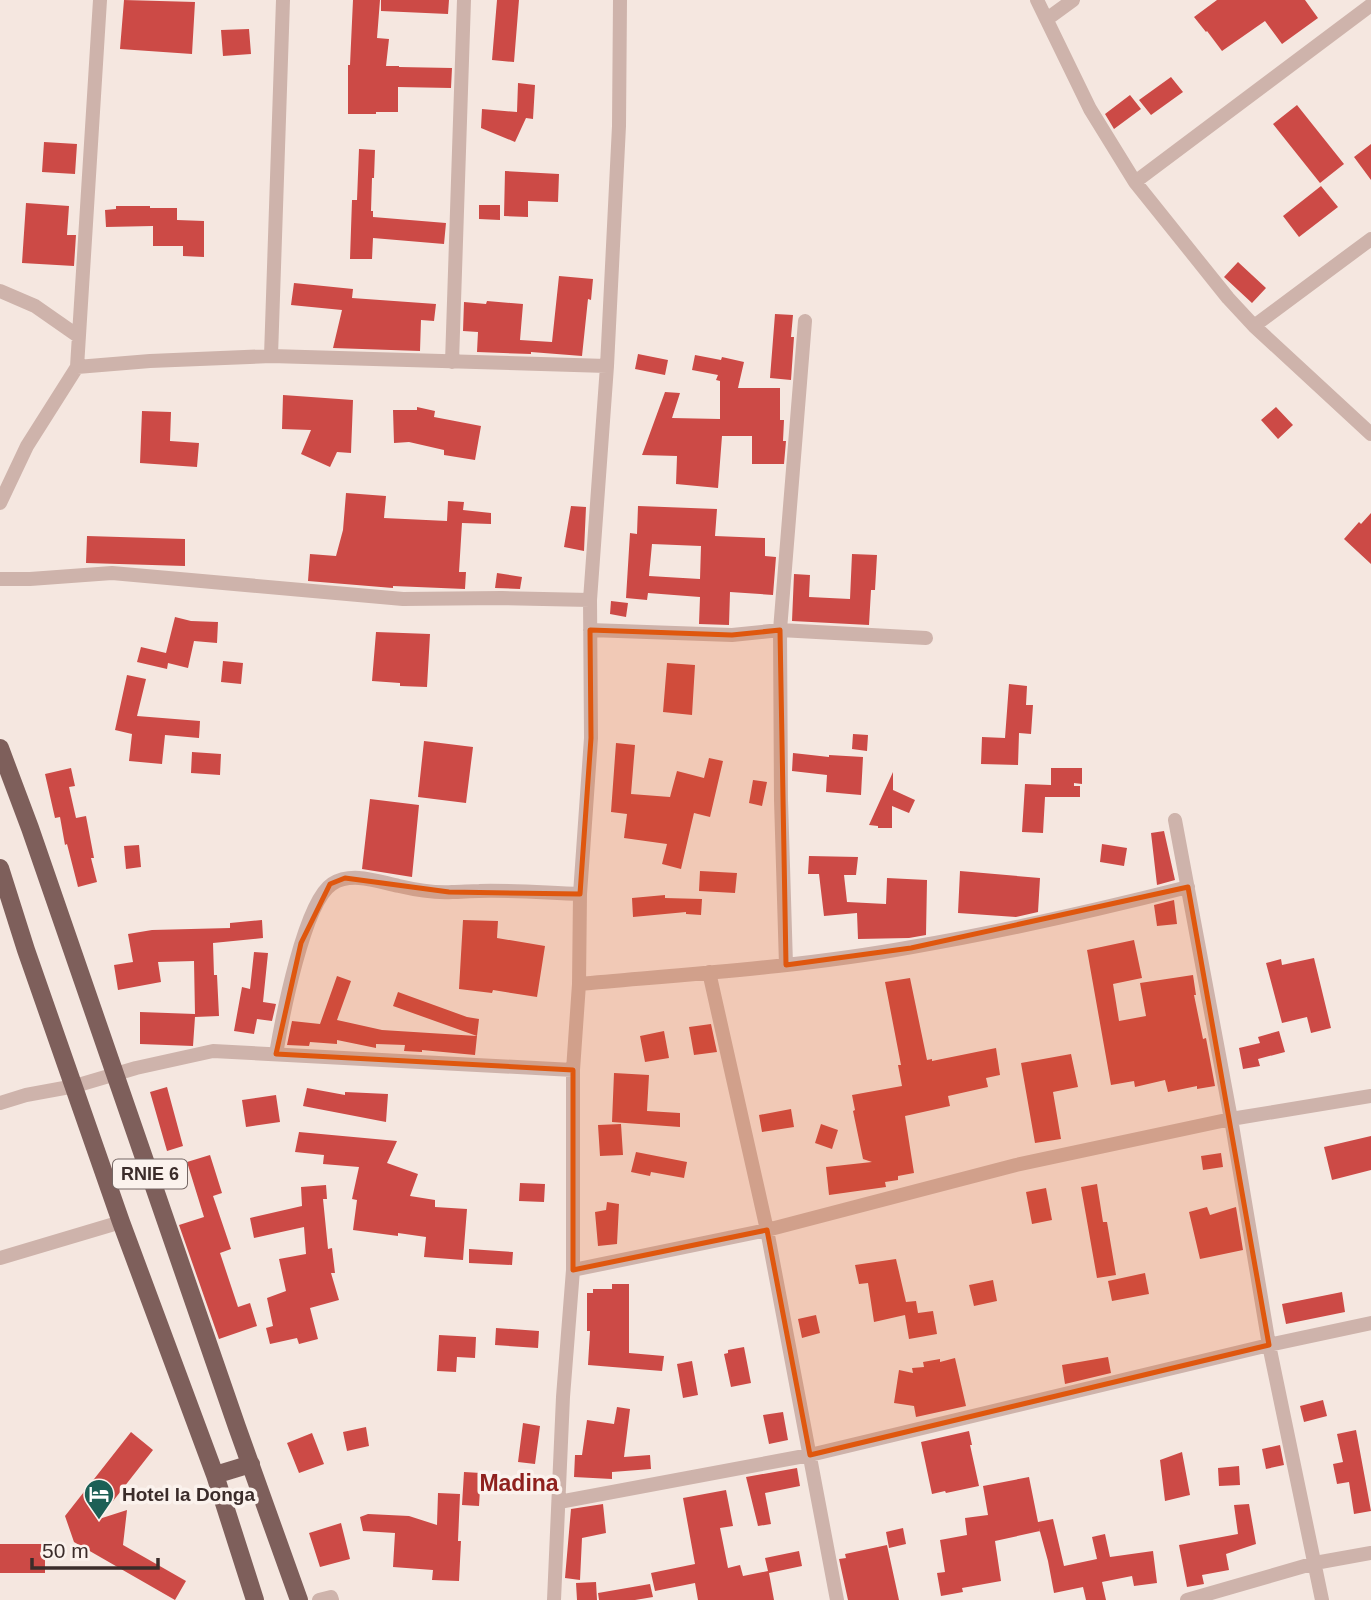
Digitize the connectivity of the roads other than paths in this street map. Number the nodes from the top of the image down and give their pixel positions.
1 (100, 0) edge
2 (283, 0) edge
3 (464, 0) edge
4 (620, 0) edge
5 (1037, 0) edge
6 (1073, 0) edge
7 (1371, 5) edge
8 (1047, 19) junction
9 (1135, 181) junction
10 (1371, 239) edge
11 (0, 291) edge
12 (805, 321) dead end
13 (1254, 326) junction
14 (79, 336) junction
15 (271, 356) junction
16 (452, 362) junction
17 (607, 366) junction
18 (77, 367) junction
19 (1371, 434) edge
20 (0, 503) edge
21 (0, 579) edge
22 (590, 600) junction
23 (590, 630) junction
24 (780, 631) junction
25 (926, 638) dead end
26 (0, 748) edge
27 (1175, 820) dead end
28 (0, 869) edge
29 (1188, 887) junction
30 (580, 894) junction
31 (786, 965) junction
32 (709, 972) junction
33 (579, 984) junction
34 (276, 1054) junction
35 (573, 1070) junction
36 (115, 1075) junction
37 (75, 1086) junction
38 (1371, 1097) edge
39 (0, 1103) edge
40 (1231, 1119) junction
41 (121, 1223) junction
42 (766, 1230) junction
43 (0, 1258) edge
44 (573, 1270) junction
45 (1371, 1323) edge
46 (1269, 1345) junction
47 (810, 1455) junction
48 (251, 1464) junction
49 (215, 1475) junction
50 (559, 1502) junction
51 (1371, 1553) edge
52 (1315, 1563) junction
53 (255, 1600) edge
54 (299, 1600) edge
55 (319, 1600) edge
56 (332, 1600) edge
57 (554, 1600) edge
58 (837, 1600) edge
59 (1186, 1600) edge
60 (1322, 1600) edge

1 - 14 street
2 - 15 street
3 - 16 street
4 - 17 street
5 - 8 street
6 - 8 street
7 - 9 street
8 - 9 street
9 - 13 street
10 - 13 street
11 - 14 street
12 - 24 street
13 - 19 street
14 - 18 street
15 - 16 street
15 - 18 street
16 - 17 street
17 - 22 street
18 - 20 street
21 - 22 street
22 - 23 street
23 - 24 street
23 - 30 street
24 - 25 street
24 - 31 street
26 - 36 main road, RNIE 6
27 - 29 street
28 - 37 main road, RNIE 6
29 - 31 street
29 - 40 street
30 - 33 street
30 - 34 street
31 - 32 street
32 - 33 street
32 - 42 street
33 - 35 street
34 - 35 street
34 - 36 street
35 - 44 street
36 - 37 street
36 - 48 main road, RNIE 6
37 - 39 street
37 - 41 main road, RNIE 6
38 - 40 street
40 - 42 street
40 - 46 street
41 - 43 street
41 - 49 main road, RNIE 6
42 - 44 street
42 - 47 street
44 - 50 street
45 - 46 street
46 - 47 street
46 - 52 street
47 - 50 street
47 - 58 street
48 - 49 main road
48 - 54 main road, RNIE 6
49 - 53 main road, RNIE 6
50 - 57 street
51 - 52 street
52 - 59 street
52 - 60 street
55 - 56 street

